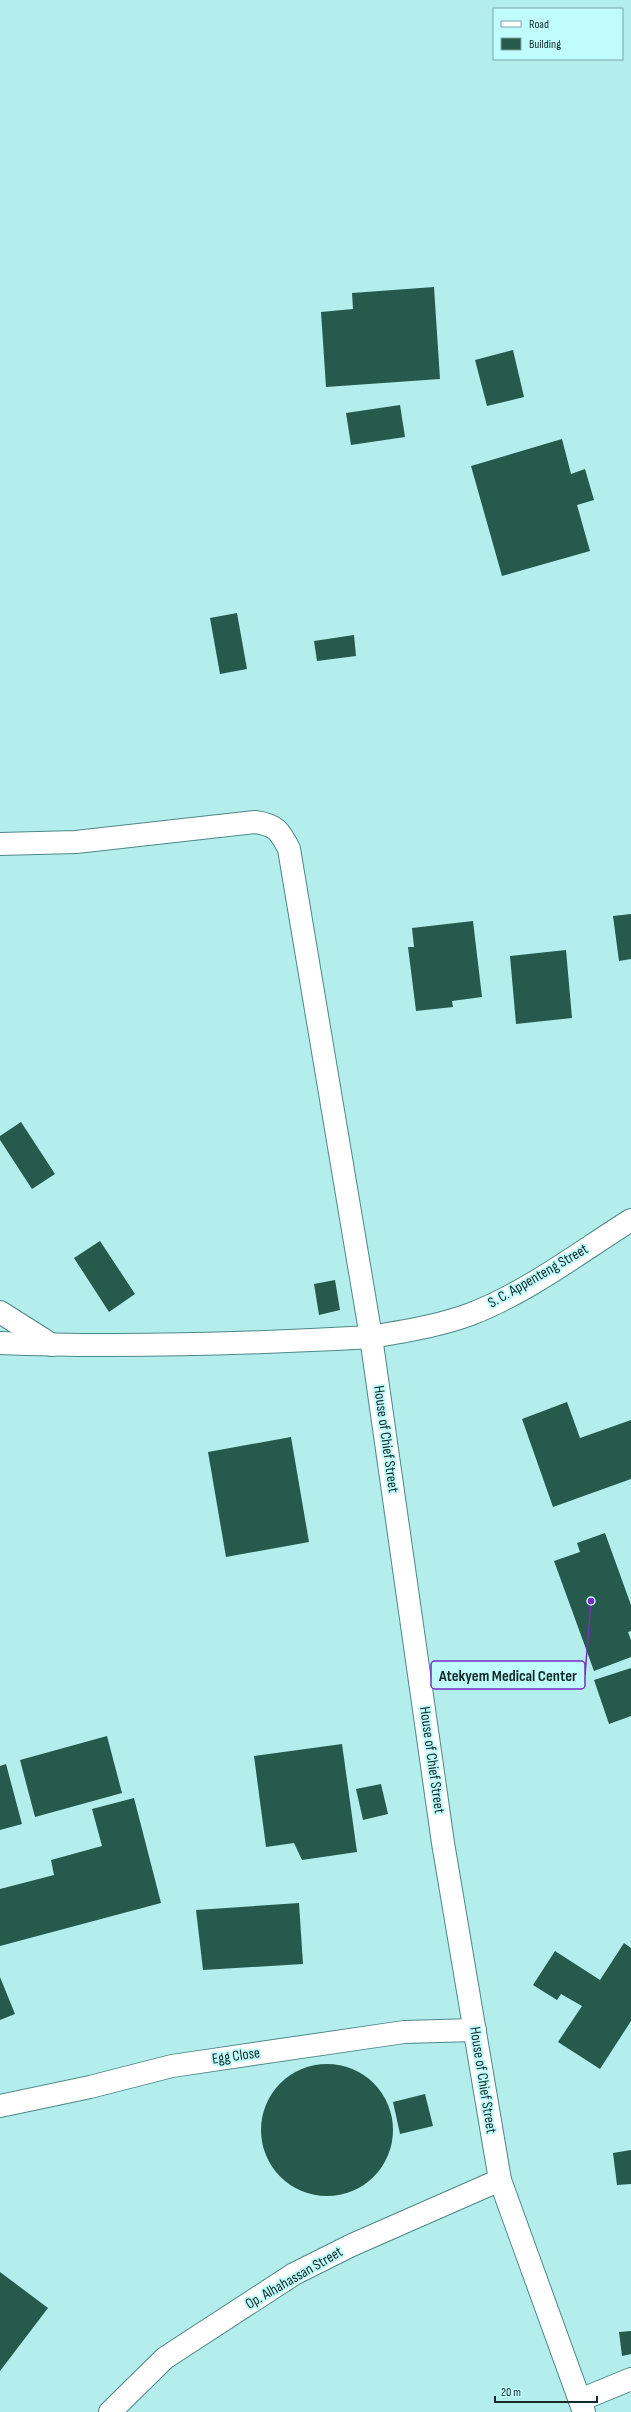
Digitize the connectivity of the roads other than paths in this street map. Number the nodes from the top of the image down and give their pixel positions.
1 (0, 844) edge
2 (631, 1220) edge
3 (0, 1312) edge
4 (371, 1337) junction
5 (0, 1343) edge
6 (53, 1345) junction
7 (475, 2030) junction
8 (0, 2106) edge
9 (500, 2180) junction
10 (631, 2379) edge
11 (582, 2406) edge
12 (110, 2412) edge

1 - 4 street, House of Chief Street
2 - 4 street, S. C. Appenteng Street
3 - 6 street
4 - 6 street
4 - 7 street, House of Chief Street
5 - 6 street
7 - 8 street, Egg Close
7 - 9 street, House of Chief Street
9 - 11 street, House of Chief Street
9 - 12 street, Op. Alhahassan Street
10 - 11 street

